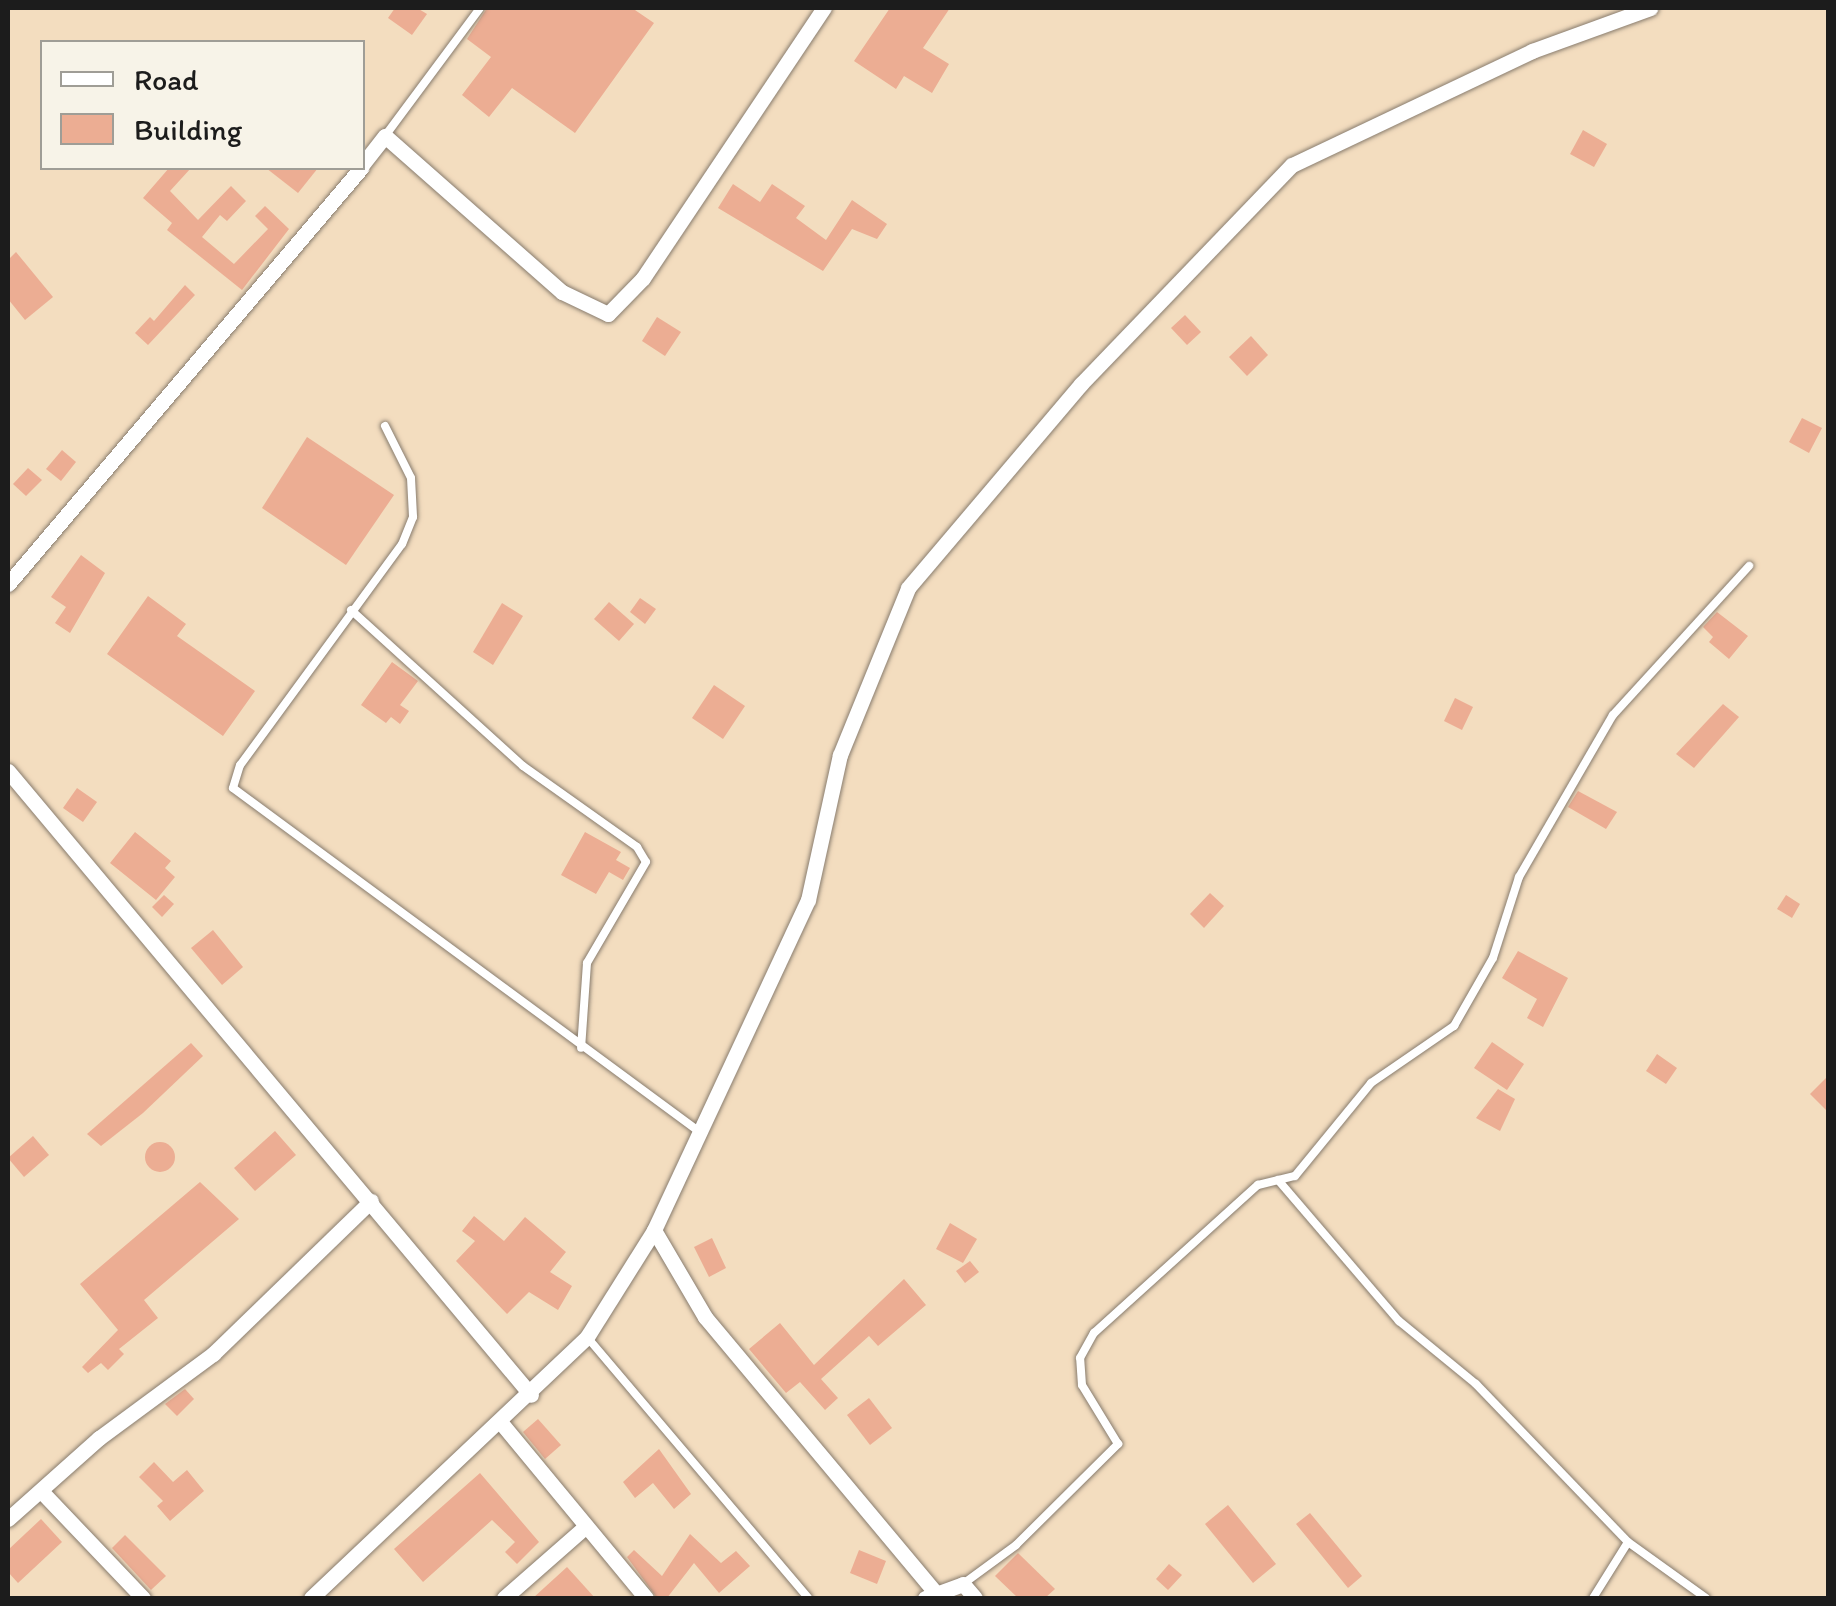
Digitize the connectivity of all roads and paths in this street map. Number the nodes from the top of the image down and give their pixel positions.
1 (480, 8) edge
2 (824, 8) edge
3 (1650, 8) edge
4 (385, 136) junction
5 (365, 162) edge
6 (359, 170) edge
7 (385, 426) dead end
8 (1748, 566) dead end
9 (8, 584) edge
10 (351, 610) junction
11 (8, 771) edge
12 (581, 1048) junction
13 (697, 1130) junction
14 (1278, 1180) junction
15 (371, 1201) junction
16 (654, 1230) junction
17 (588, 1338) junction
18 (531, 1395) junction
19 (502, 1424) junction
20 (41, 1491) junction
21 (8, 1520) edge
22 (586, 1526) junction
23 (1628, 1542) junction
24 (963, 1584) junction
25 (138, 1592) edge
26 (929, 1595) edge
27 (118, 1598) edge
28 (312, 1598) edge
29 (504, 1598) edge
30 (646, 1598) edge
31 (808, 1598) edge
32 (975, 1598) edge
33 (1593, 1598) edge
34 (1706, 1598) edge

1 - 4 lane
2 - 4 street
3 - 13 street
4 - 5 street
6 - 9 street
7 - 10 lane
8 - 14 lane
10 - 12 lane
10 - 12 lane
11 - 15 street
12 - 13 lane
13 - 16 street
14 - 23 lane
14 - 24 lane
15 - 18 street
15 - 20 street
16 - 17 street
16 - 26 street
17 - 18 street
17 - 31 lane
18 - 19 street
19 - 22 street
19 - 28 street
20 - 21 street
20 - 25 street
22 - 29 street
22 - 30 street
23 - 33 lane
23 - 34 lane
24 - 26 street
24 - 32 street
25 - 27 street

